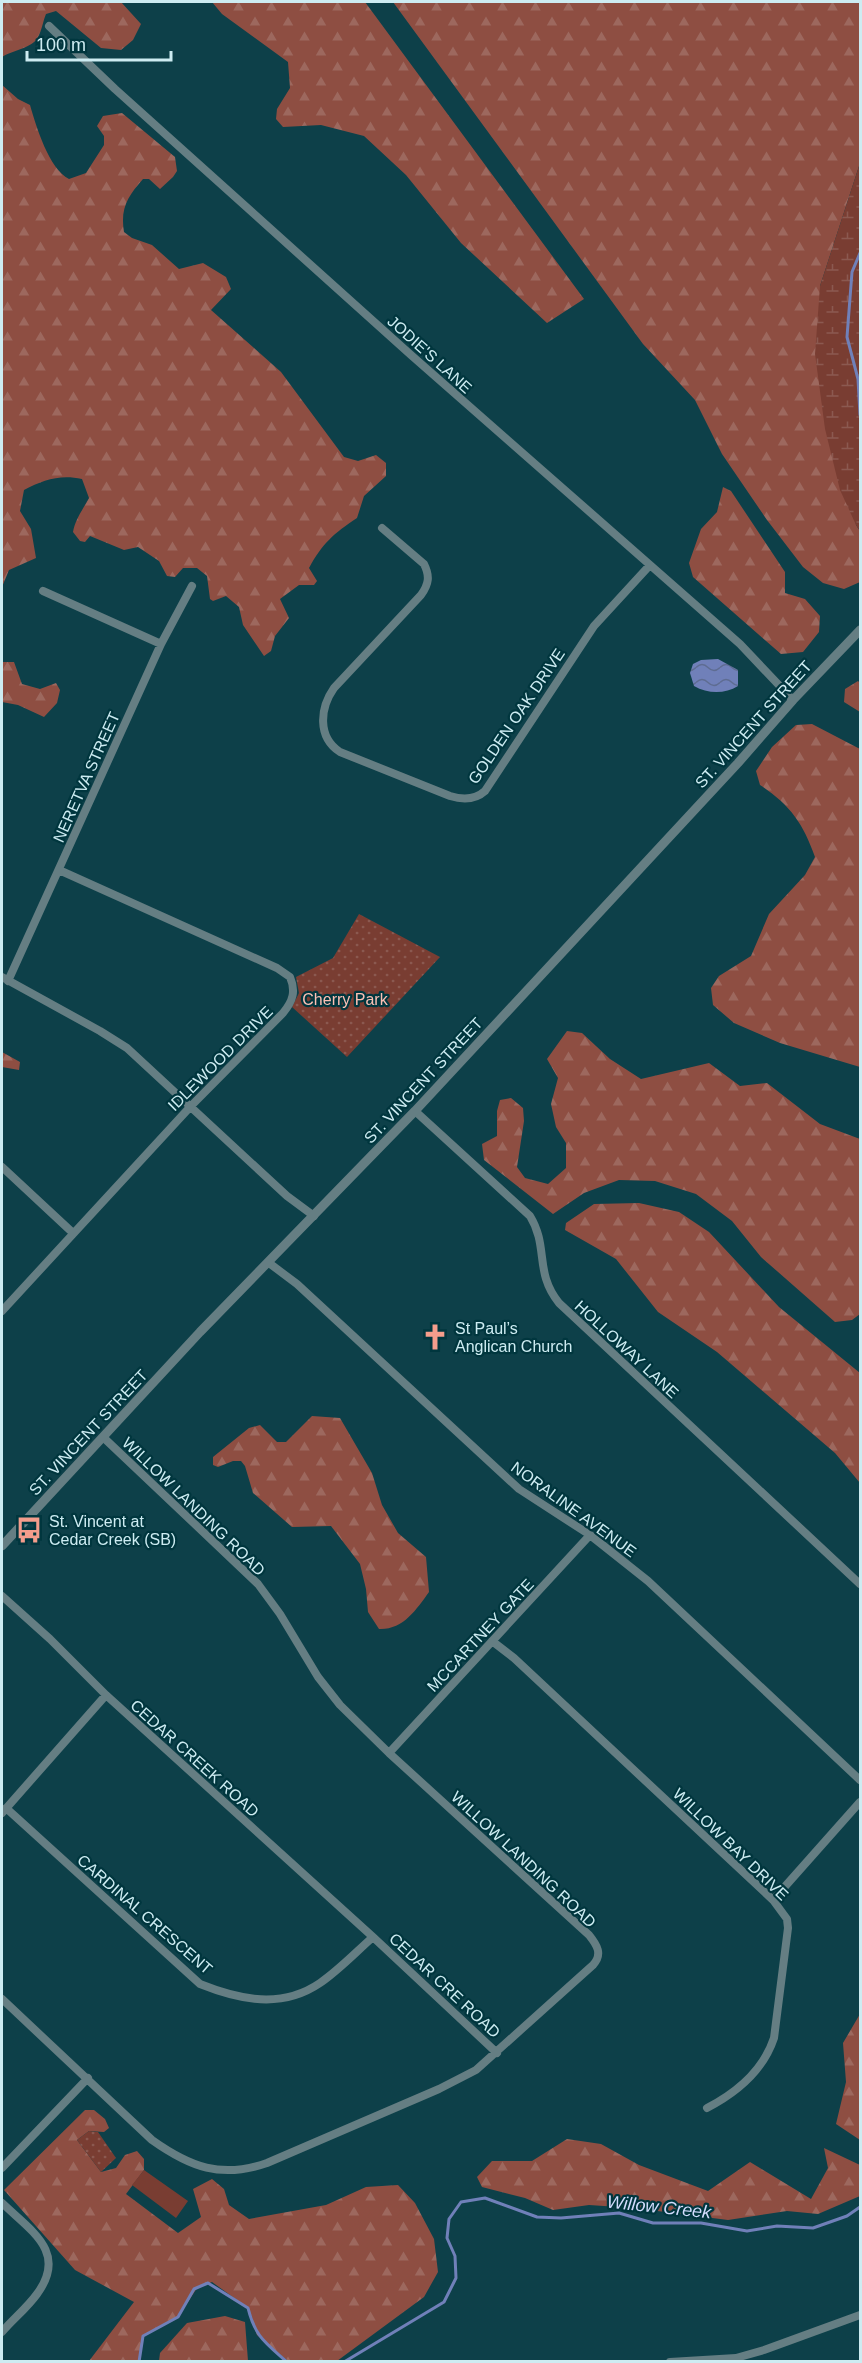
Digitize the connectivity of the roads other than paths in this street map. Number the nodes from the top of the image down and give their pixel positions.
1 (49, 26) dead end
2 (382, 528) dead end
3 (650, 565) junction
4 (192, 586) dead end
5 (43, 591) dead end
6 (861, 630) edge
7 (161, 644) junction
8 (793, 700) junction
9 (59, 870) junction
10 (5, 979) edge
11 (191, 1106) junction
12 (416, 1111) junction
13 (2, 1167) edge
14 (314, 1216) junction
15 (73, 1233) junction
16 (269, 1263) junction
17 (2, 1311) edge
18 (104, 1438) junction
19 (590, 1535) junction
20 (2, 1546) edge
21 (861, 1584) edge
22 (2, 1596) edge
23 (492, 1641) junction
24 (106, 1695) junction
25 (389, 1753) junction
26 (861, 1780) edge
27 (861, 1802) edge
28 (4, 1810) edge
29 (773, 1900) junction
30 (373, 1937) junction
31 (2, 1999) edge
32 (497, 2053) junction
33 (88, 2078) junction
34 (707, 2108) dead end
35 (2, 2168) edge
36 (2, 2203) edge
37 (861, 2315) edge
38 (2, 2332) edge
39 (736, 2360) edge
40 (670, 2361) edge

1 - 3 street, JODIE'S LANE
2 - 3 street, GOLDEN OAK DRIVE
3 - 8 street, JODIE'S LANE
4 - 7 street, NERETVA STREET
5 - 7 street
6 - 8 street, ST. VINCENT STREET
7 - 9 street, NERETVA STREET
8 - 12 street, ST. VINCENT STREET
9 - 10 street, NERETVA STREET
9 - 11 street, IDLEWOOD DRIVE
10 - 11 street
11 - 14 street
11 - 15 street, IDLEWOOD DRIVE
12 - 14 street, ST. VINCENT STREET
12 - 21 street, HOLLOWAY LANE
13 - 15 street
14 - 16 street, ST. VINCENT STREET
15 - 17 street, IDLEWOOD DRIVE
16 - 18 street, ST. VINCENT STREET
16 - 19 street, NORALINE AVENUE
18 - 20 street, ST. VINCENT STREET
18 - 25 street, WILLOW LANDING ROAD
19 - 23 street, MCCARTNEY GATE
19 - 26 street, NORALINE AVENUE
22 - 24 street, CEDAR CREEK ROAD
23 - 25 street, MCCARTNEY GATE
23 - 29 street, WILLOW BAY DRIVE
24 - 28 street
24 - 30 street, CEDAR CREEK ROAD
25 - 32 street, WILLOW LANDING ROAD
27 - 29 street
28 - 30 street, CARDINAL CRESCENT
29 - 34 street, WILLOW BAY DRIVE
30 - 32 street, CEDAR CRE ROAD
31 - 33 street, WILLOW LANDING ROAD
32 - 33 street, WILLOW LANDING ROAD
33 - 35 street
36 - 38 street
37 - 39 street
39 - 40 street

